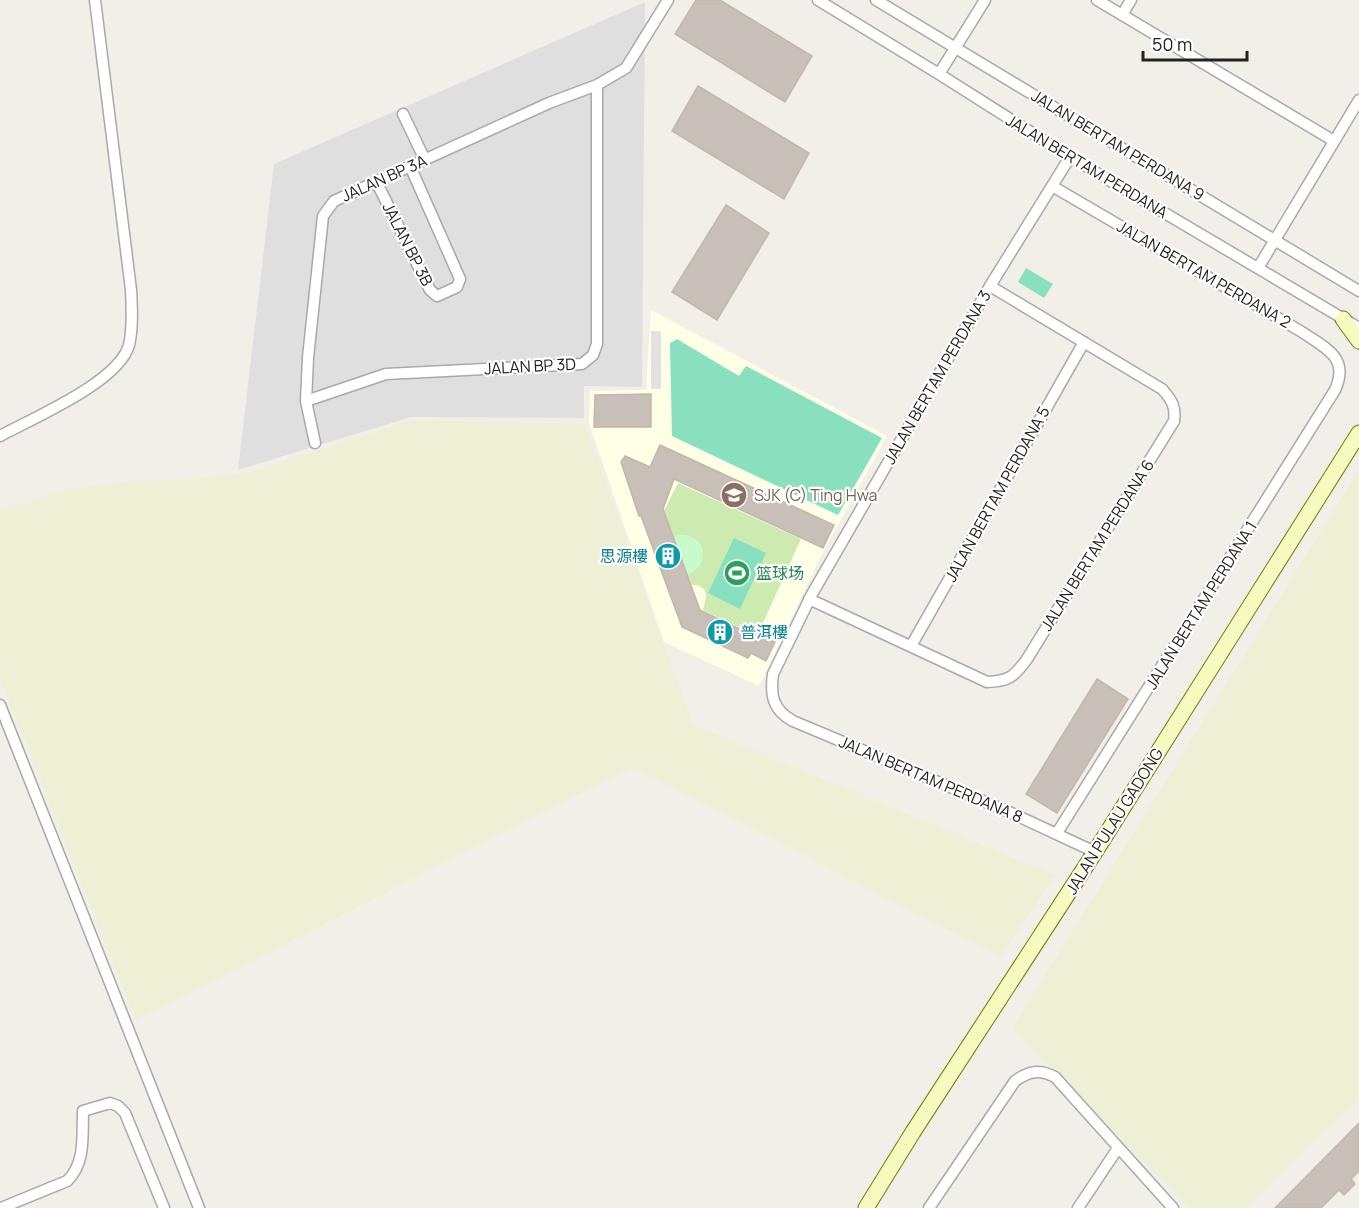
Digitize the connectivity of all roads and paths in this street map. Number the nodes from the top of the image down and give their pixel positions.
1 (95, 0) edge
2 (668, 0) edge
3 (818, 0) edge
4 (876, 0) edge
5 (985, 0) edge
6 (1097, 0) edge
7 (1131, 0) edge
8 (1122, 15) junction
9 (956, 47) junction
10 (939, 74) junction
11 (597, 85) junction
12 (1359, 100) edge
13 (403, 114) dead end
14 (1334, 141) junction
15 (1070, 158) junction
16 (424, 160) junction
17 (410, 166) junction
18 (376, 182) junction
19 (1052, 186) junction
20 (1275, 241) junction
21 (1258, 268) junction
22 (990, 286) junction
23 (1359, 291) edge
24 (1343, 318) junction
25 (1359, 321) edge
26 (1359, 328) edge
27 (1359, 341) edge
28 (1084, 342) junction
29 (1341, 375) joint
30 (306, 401) junction
31 (1359, 433) edge
32 (0, 436) edge
33 (315, 442) dead end
34 (809, 600) junction
35 (911, 646) junction
36 (772, 699) joint
37 (0, 705) edge
38 (1057, 833) junction
39 (1095, 852) junction
40 (1118, 1148) junction
41 (1, 1208) edge
42 (164, 1208) edge
43 (199, 1208) edge
44 (866, 1208) edge
45 (929, 1208) edge
46 (1078, 1208) edge
47 (1173, 1208) edge

1 - 32 street
2 - 11 street, JALAN BP 3A
3 - 10 street, JALAN BERTAM PERDANA
4 - 9 street, JALAN BERTAM PERDANA 9
5 - 9 street
6 - 8 street
7 - 8 street
8 - 14 street
9 - 10 street
9 - 20 street, JALAN BERTAM PERDANA 9
10 - 15 street, JALAN BERTAM PERDANA
11 - 16 street, JALAN BP 3A
11 - 30 street, JALAN BP 3D
12 - 14 street
13 - 16 street
14 - 20 street
15 - 19 street, JALAN BERTAM PERDANA 3
15 - 21 street, JALAN BERTAM PERDANA
16 - 17 street, JALAN BP 3A
17 - 18 street, JALAN BP 3A
17 - 18 street, JALAN BP 3B
18 - 30 street, JALAN BP 3A
19 - 22 street, JALAN BERTAM PERDANA 3
19 - 29 street, JALAN BERTAM PERDANA 2
20 - 21 street
20 - 23 street, JALAN BERTAM PERDANA 9
21 - 24 street, JALAN BERTAM PERDANA
22 - 28 street
22 - 34 street, JALAN BERTAM PERDANA 3
24 - 25 main road
24 - 26 street, JALAN BERTAM PERDANA
24 - 27 main road
28 - 35 street, JALAN BERTAM PERDANA 5
28 - 35 street, JALAN BERTAM PERDANA 6
29 - 38 street, JALAN BERTAM PERDANA 1
30 - 33 street, JALAN BP 3A
31 - 39 main road, JALAN PULAU GADONG
34 - 35 street
34 - 36 street, JALAN BERTAM PERDANA 3
36 - 38 street, JALAN BERTAM PERDANA 8
37 - 43 street
38 - 39 street, JALAN BERTAM PERDANA 8
39 - 44 main road, JALAN PULAU GADONG
40 - 45 street
40 - 46 street
40 - 47 street
41 - 42 street

